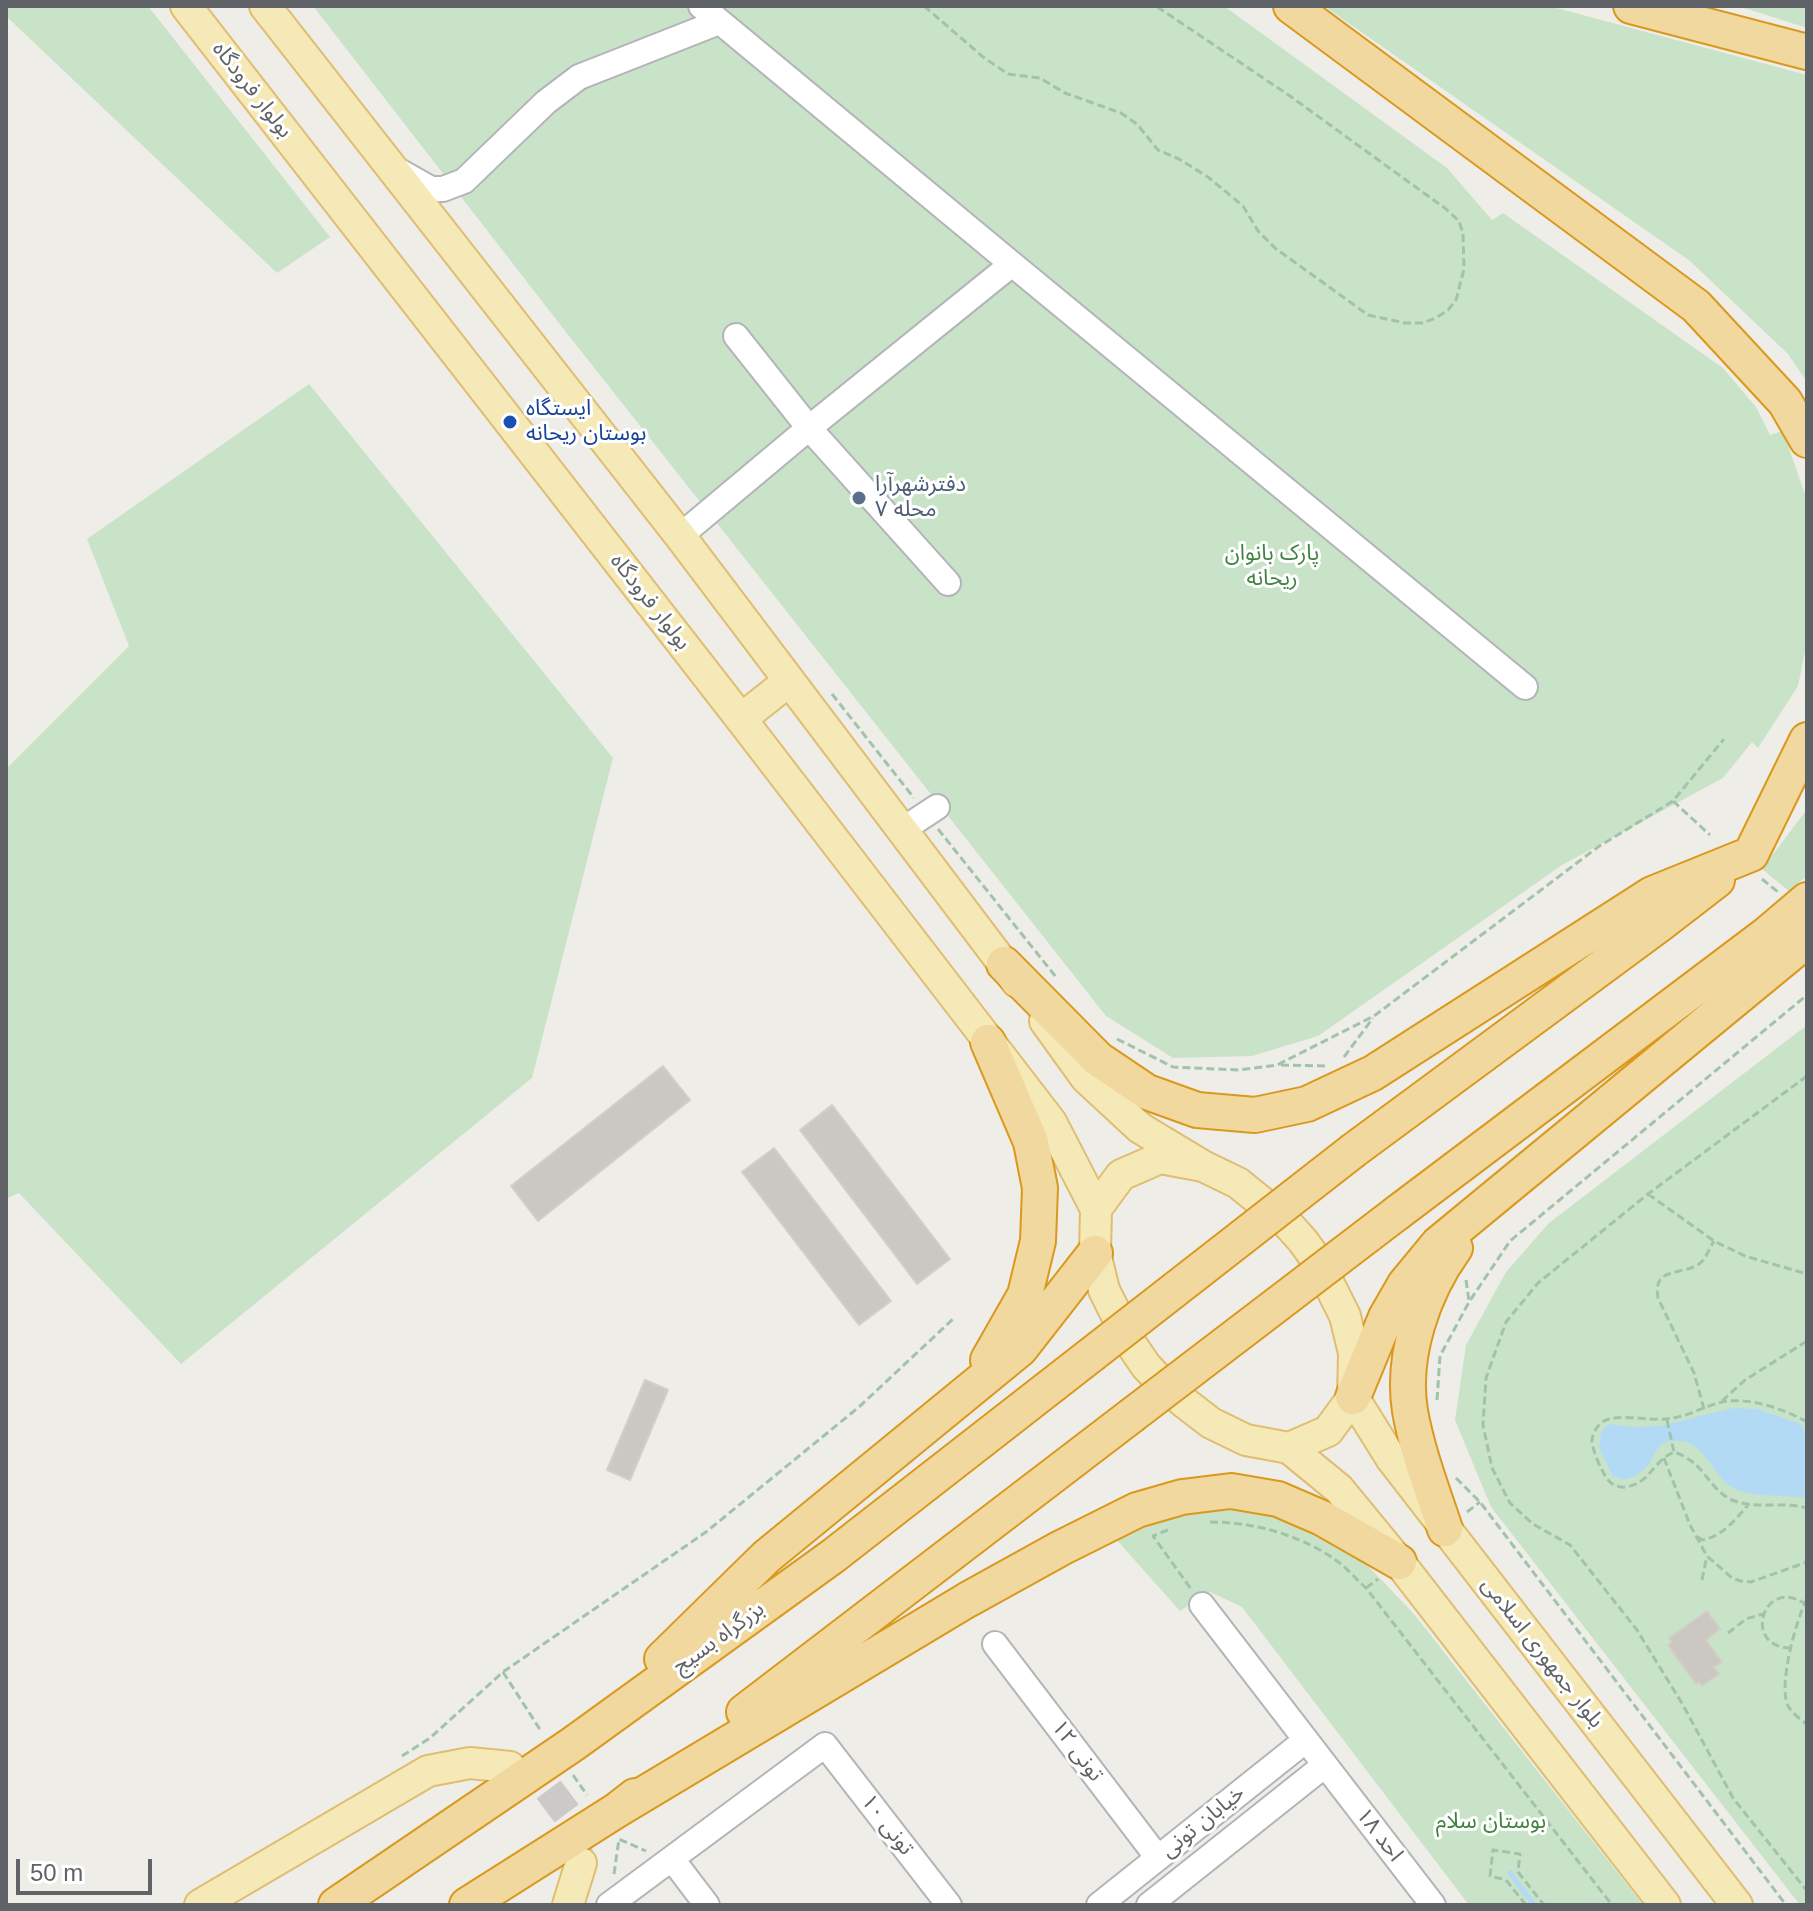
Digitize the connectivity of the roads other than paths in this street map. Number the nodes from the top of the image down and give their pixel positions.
1 (186, 6) edge
2 (265, 6) edge
3 (1291, 6) edge
4 (1631, 6) edge
5 (710, 14) edge
6 (1807, 52) edge
7 (394, 169) junction
8 (1012, 264) junction
9 (736, 336) dead end
10 (809, 428) junction
11 (1807, 440) edge
12 (680, 536) junction
13 (948, 583) dead end
14 (789, 681) junction
15 (1525, 687) dead end
16 (741, 719) junction
17 (1807, 740) edge
18 (1807, 773) edge
19 (1755, 865) junction
20 (1799, 903) edge
21 (1807, 940) edge
22 (1004, 964) junction
23 (988, 1042) junction
24 (1203, 1166) junction
25 (1487, 1205) junction
26 (1096, 1209) junction
27 (1095, 1253) junction
28 (968, 1392) junction
29 (1353, 1397) junction
30 (1289, 1448) junction
31 (1445, 1529) junction
32 (1399, 1562) junction
33 (1202, 1605) road end
34 (995, 1644) dead end
35 (1306, 1740) junction
36 (572, 1759) junction
37 (1325, 1765) junction
38 (510, 1767) tunnel mouth
39 (617, 1810) junction
40 (1158, 1858) junction
41 (669, 1860) junction
42 (581, 1863) tunnel mouth
43 (1178, 1896) edge
44 (610, 1904) edge
45 (200, 1905) edge
46 (336, 1905) edge
47 (467, 1905) edge
48 (568, 1905) edge
49 (707, 1905) edge
50 (949, 1905) edge
51 (1099, 1905) edge
52 (1149, 1905) edge
53 (1433, 1905) edge
54 (1665, 1905) edge
55 (1737, 1905) edge

1 - 16 main road, بولوار فرودگاه
2 - 7 main road
3 - 11 highway
4 - 6 highway
5 - 7 street
5 - 8 street
7 - 12 main road
8 - 10 street
8 - 15 street
9 - 10 street
10 - 12 street
10 - 13 street
12 - 14 main road
14 - 16 main road
14 - 22 main road
16 - 23 main road, بولوار فرودگاه
17 - 19 highway
18 - 19 highway
19 - 22 highway
19 - 36 highway, بزرگراه بسیج, bridge
20 - 39 highway, bridge
21 - 25 highway
22 - 24 main road
23 - 26 main road, بولوار فرودگاه
23 - 28 highway
24 - 26 main road
24 - 29 main road
25 - 29 highway
25 - 31 highway
26 - 27 main road
27 - 28 highway
27 - 30 main road
28 - 36 highway
29 - 30 main road
29 - 31 main road, بلوار جمهوری اسلامی
30 - 32 main road
31 - 55 main road, بلوار جمهوری اسلامی
32 - 39 highway
32 - 54 main road
33 - 35 street, احد ۱۸
34 - 40 street, تونی ۱۲
35 - 37 street, احد ۱۸
35 - 40 street, خیابان تونی
36 - 46 highway, بزرگراه بسیج
37 - 43 street, خیابان تونی
37 - 53 street, احد ۱۸
38 - 45 main road
39 - 47 highway
40 - 51 street, خیابان تونی
41 - 44 street
41 - 49 street
41 - 50 street, تونی ۱۰
42 - 48 main road
43 - 52 street, خیابان تونی

